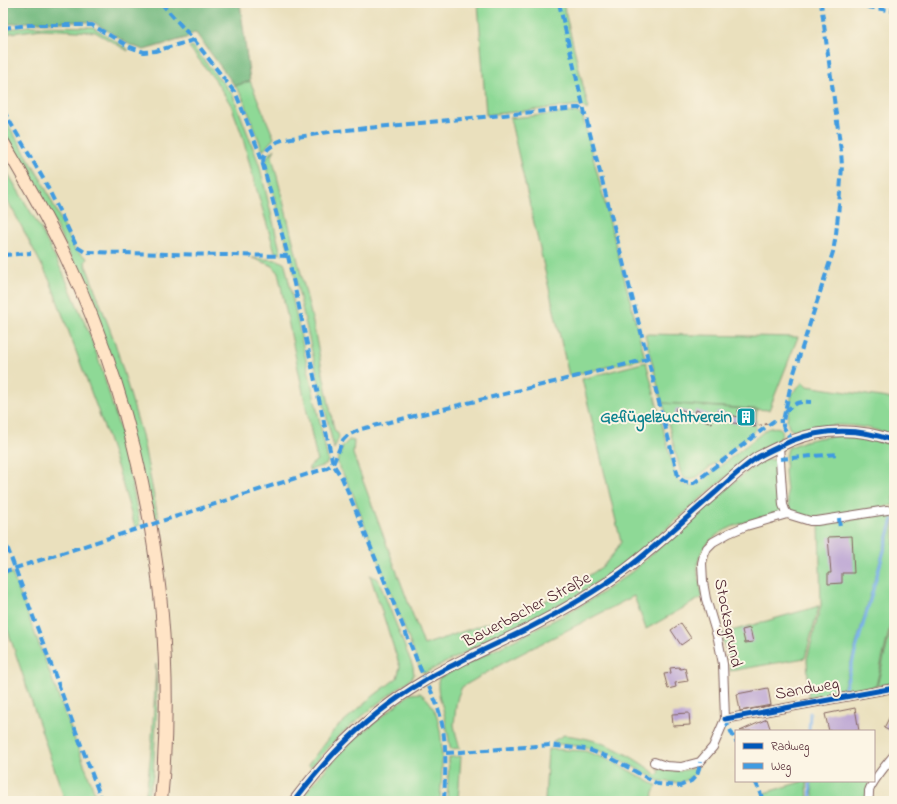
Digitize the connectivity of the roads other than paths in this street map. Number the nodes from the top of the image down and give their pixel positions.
1 (3, 142) edge
2 (894, 441) edge
3 (779, 446) junction
4 (886, 510) dead end
5 (787, 514) junction
6 (894, 688) edge
7 (725, 719) junction
8 (894, 756) edge
9 (654, 762) dead end
10 (875, 781) edge
11 (874, 782) edge
12 (160, 798) edge
13 (294, 801) edge
14 (868, 801) edge

1 - 12 main road
2 - 3 street, Bauerbacher Straße
3 - 5 street
3 - 13 street, Bauerbacher Straße
4 - 5 street
5 - 7 street, Stocksgrund
6 - 7 street, Sandweg
7 - 9 street, Stocksgrund
8 - 10 street
11 - 14 street

